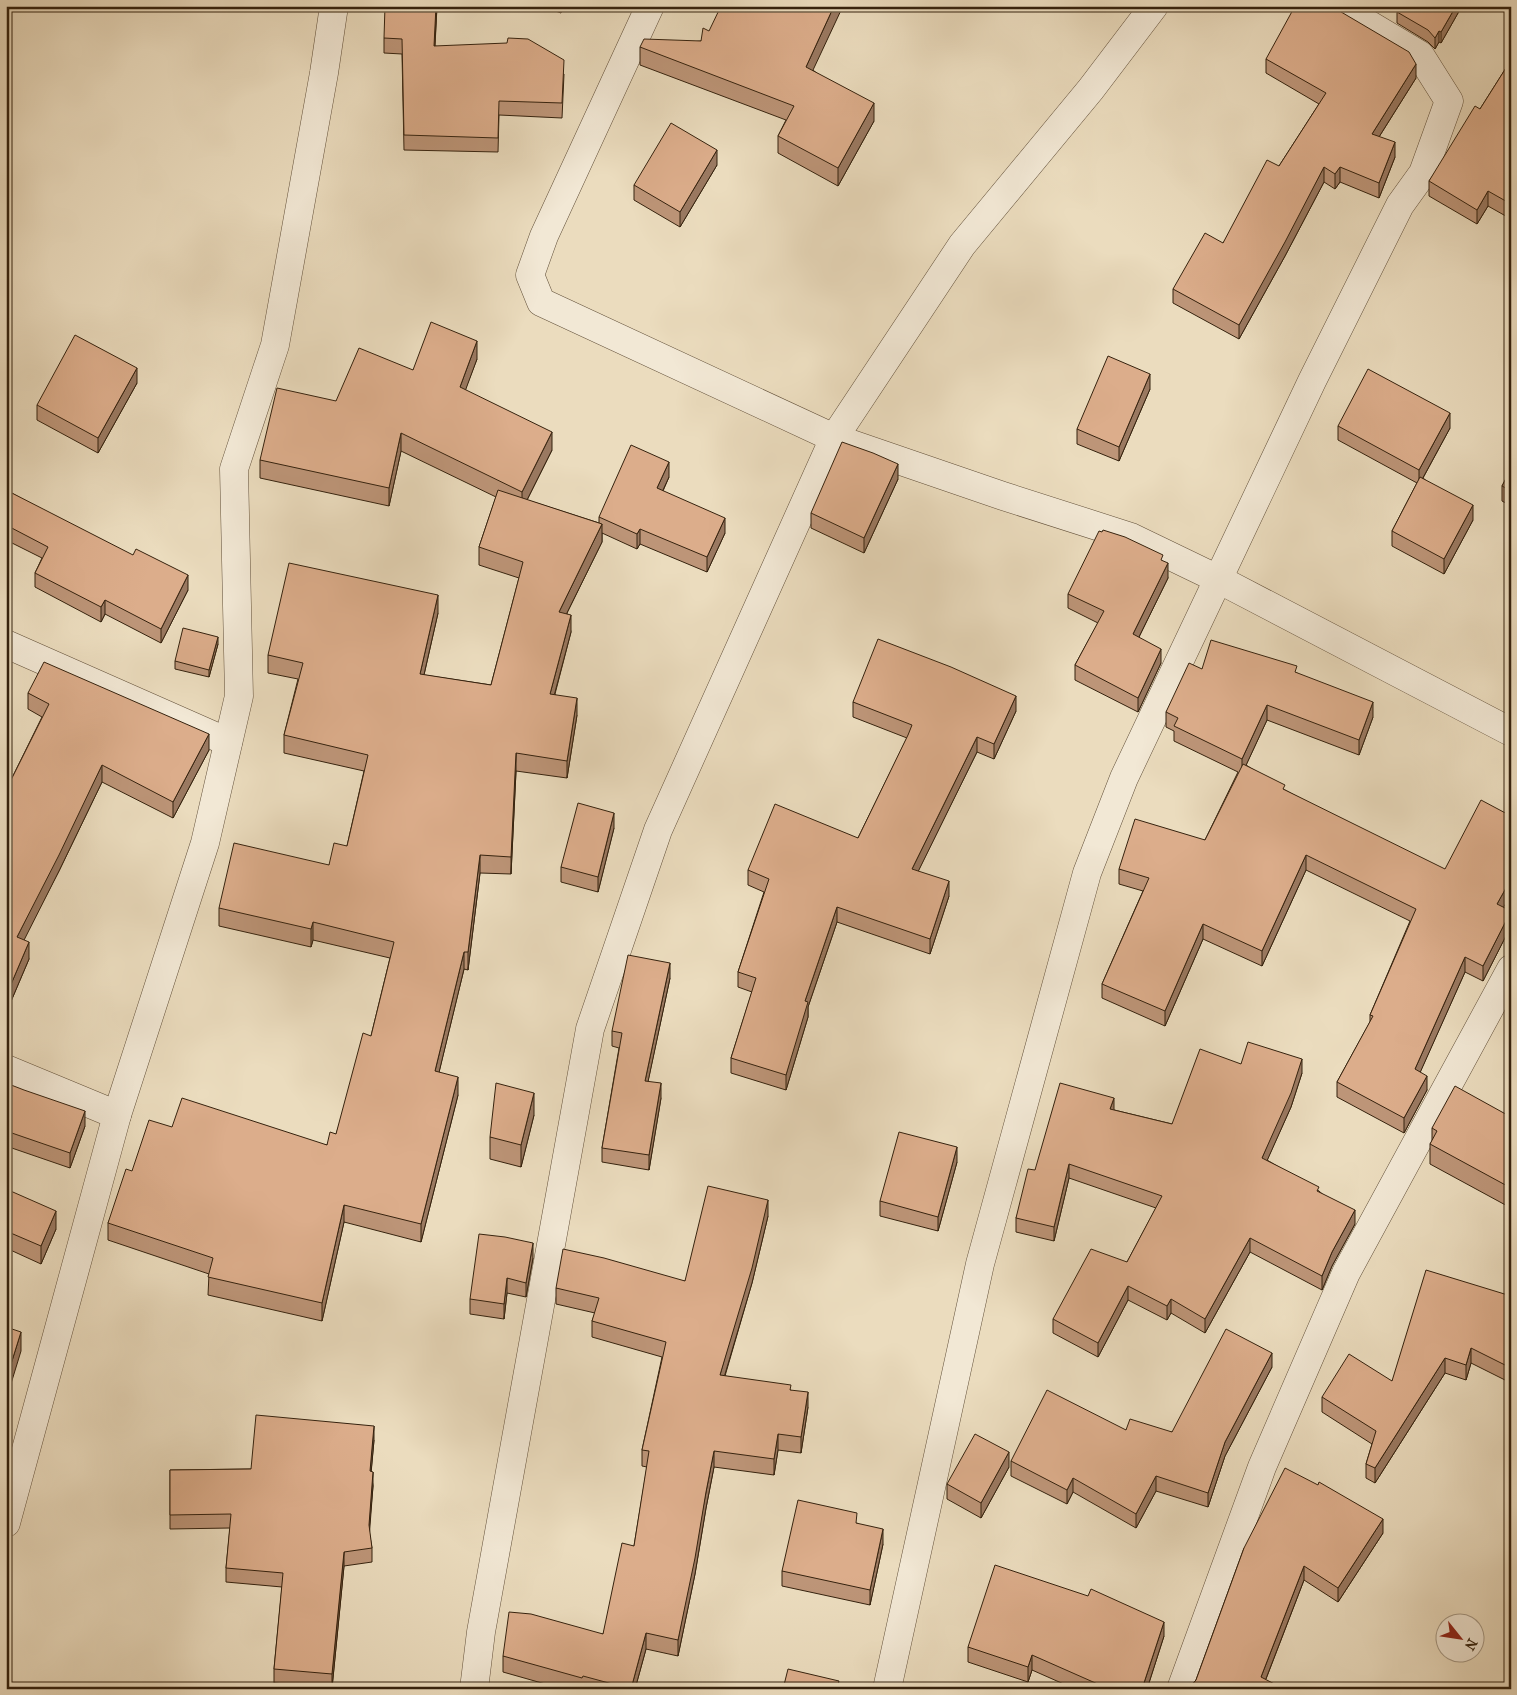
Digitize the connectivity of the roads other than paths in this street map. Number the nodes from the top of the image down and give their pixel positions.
1 (334, 6) edge
2 (650, 6) edge
3 (1154, 6) edge
4 (1338, 6) edge
5 (834, 438) junction
6 (1218, 579) junction
7 (6, 644) edge
8 (1511, 732) edge
9 (228, 742) junction
10 (1511, 969) edge
11 (6, 1069) edge
12 (117, 1115) junction
13 (6, 1523) edge
14 (474, 1689) edge
15 (887, 1689) edge
16 (1181, 1689) edge

1 - 9 street
2 - 5 street
3 - 5 street
4 - 6 street
5 - 6 street
5 - 14 street
6 - 8 street
6 - 15 street
7 - 9 street
9 - 12 street
10 - 16 street
11 - 12 street
12 - 13 street

